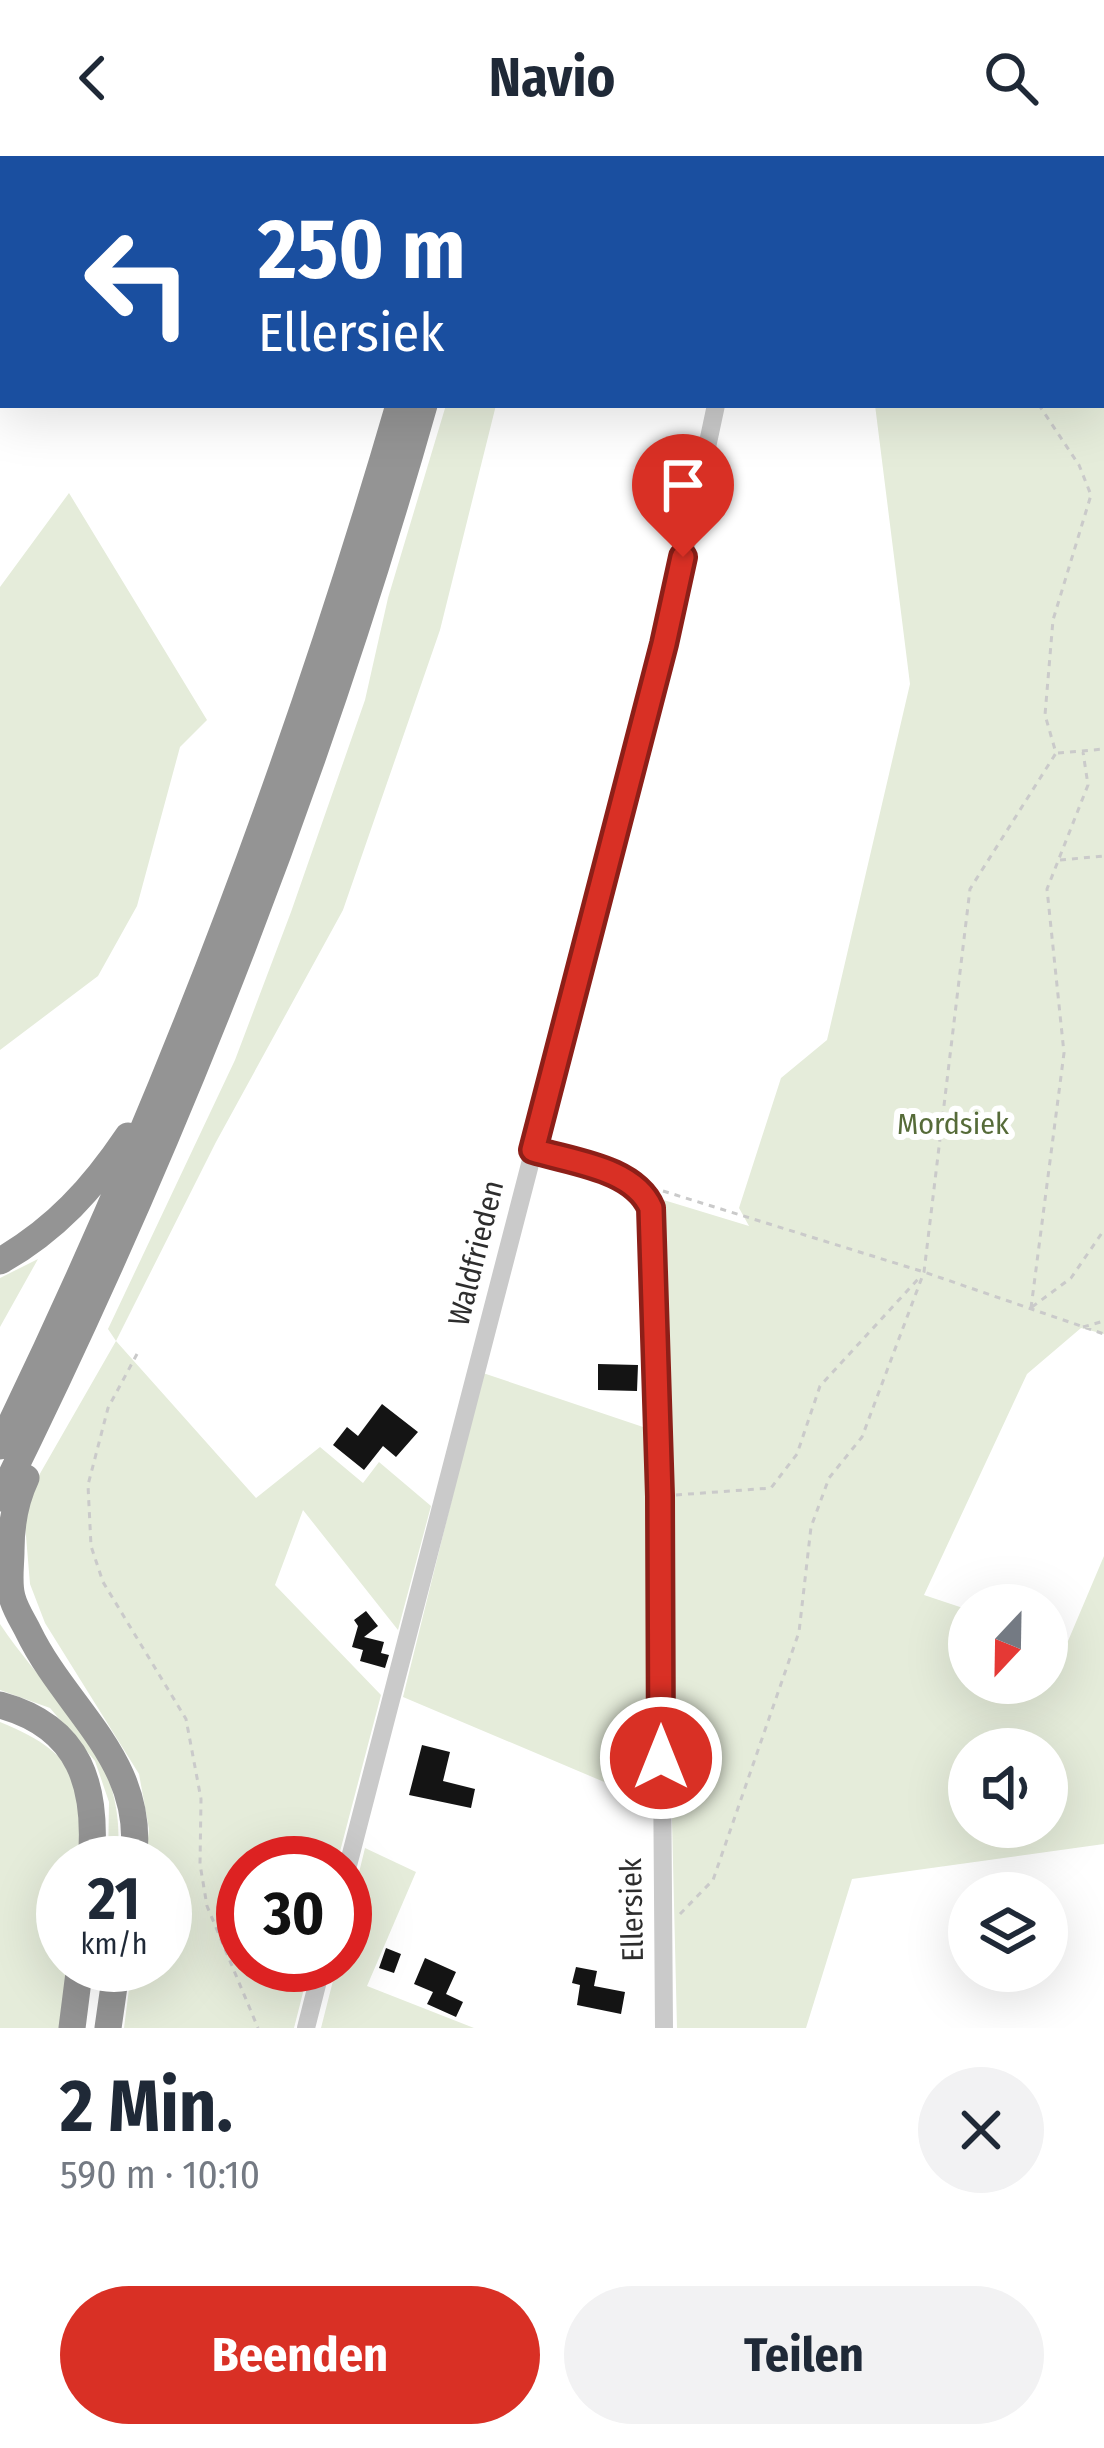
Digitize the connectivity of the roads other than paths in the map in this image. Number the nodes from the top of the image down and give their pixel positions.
1 (398, 408) edge
2 (423, 408) edge
3 (715, 408) edge
4 (160, 1088) junction
5 (533, 1150) junction
6 (0, 1261) edge
7 (66, 1364) junction
8 (0, 1446) edge
9 (0, 1498) edge
10 (0, 1705) edge
11 (92, 1836) edge
12 (135, 1836) edge
13 (356, 1836) edge
14 (77, 1992) edge
15 (113, 1992) edge
16 (315, 1992) edge
17 (72, 2028) edge
18 (108, 2028) edge
19 (306, 2028) edge
20 (664, 2028) edge

1 - 4 highway
2 - 7 highway
3 - 5 street, Waldfrieden
4 - 6 highway
4 - 8 highway
5 - 13 street, Waldfrieden
5 - 20 street, Ellersiek
7 - 9 highway
7 - 12 highway
10 - 11 highway
14 - 17 highway
15 - 18 highway
16 - 19 street

